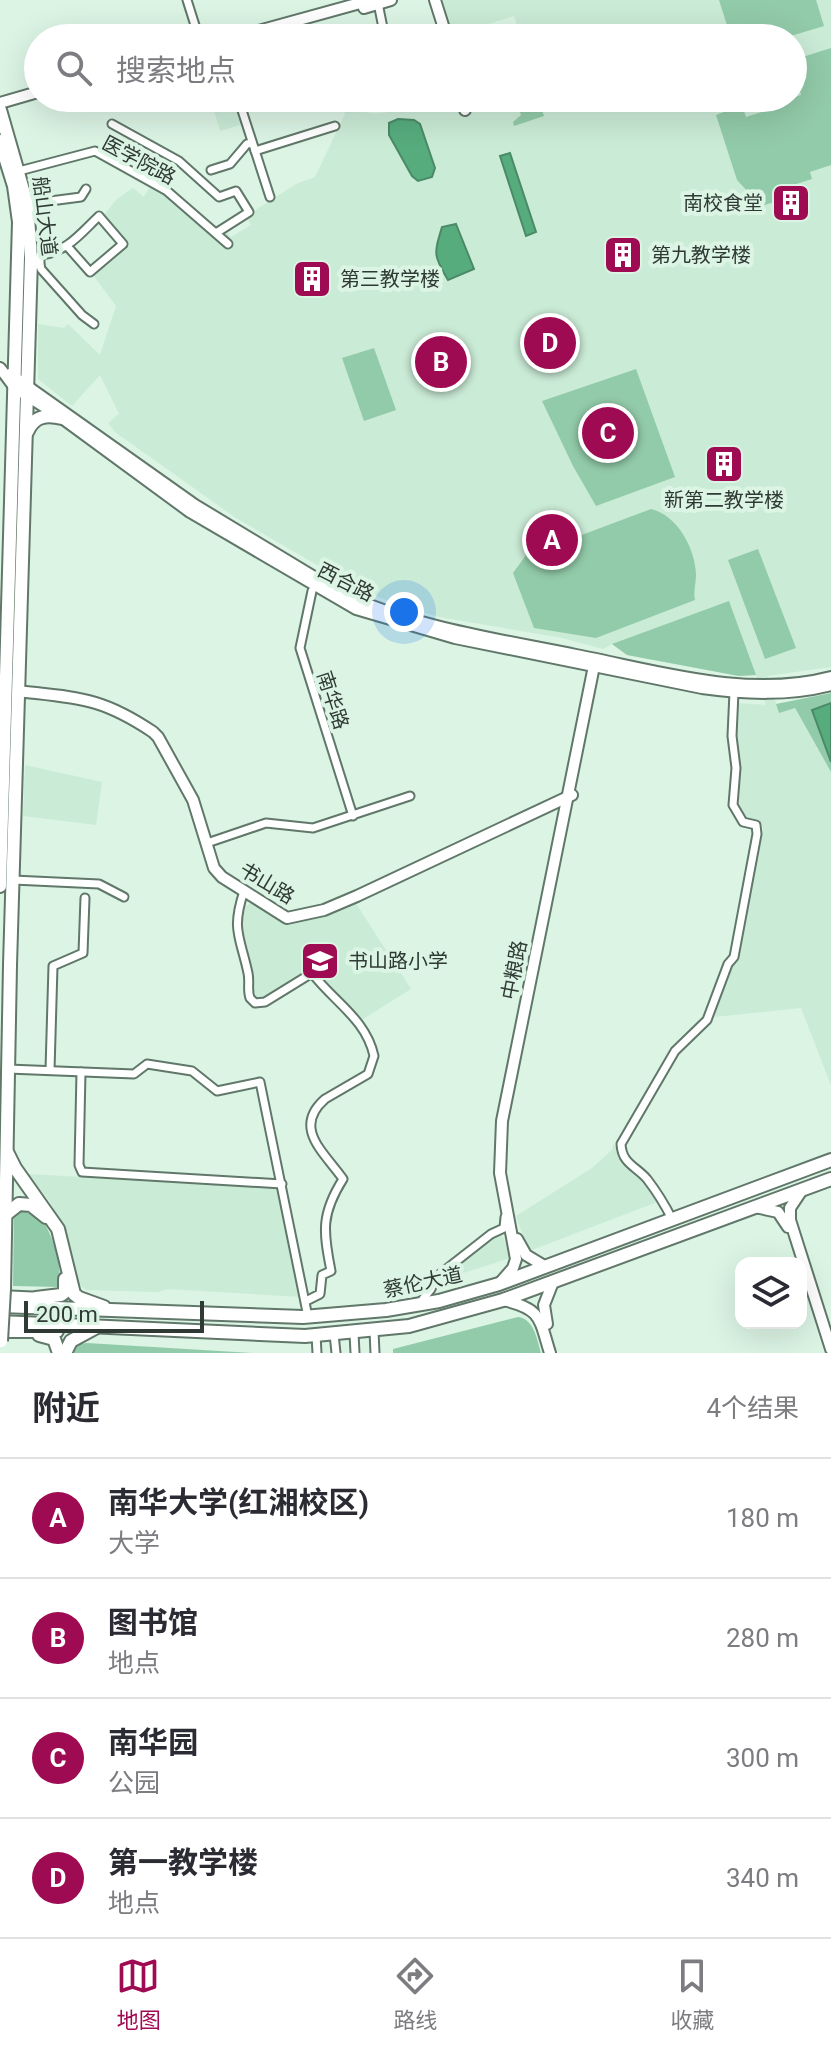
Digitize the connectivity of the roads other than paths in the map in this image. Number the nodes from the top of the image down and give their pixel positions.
1 (187, 0) edge
2 (391, 0) edge
3 (433, 0) edge
4 (375, 2) edge
5 (195, 24) edge
6 (288, 24) edge
7 (315, 24) edge
8 (381, 24) edge
9 (441, 24) edge
10 (24, 99) edge
11 (0, 107) edge
12 (243, 112) edge
13 (112, 124) dead end
14 (335, 126) dead end
15 (0, 141) edge
16 (254, 147) junction
17 (9, 169) edge
18 (211, 170) dead end
19 (86, 189) dead end
20 (270, 197) dead end
21 (27, 204) junction
22 (216, 233) junction
23 (228, 244) dead end
24 (67, 246) junction
25 (36, 265) junction
26 (94, 324) dead end
27 (28, 355) junction
28 (0, 366) edge
29 (21, 387) junction
30 (61, 413) junction
31 (26, 435) junction
32 (5, 532) edge
33 (312, 591) dead end
34 (596, 663) junction
35 (831, 677) edge
36 (831, 685) edge
37 (18, 691) junction
38 (734, 692) junction
39 (2, 751) edge
40 (410, 796) dead end
41 (569, 796) junction
42 (537, 812) junction
43 (353, 816) junction
44 (562, 824) junction
45 (1, 843) edge
46 (207, 843) junction
47 (13, 880) junction
48 (0, 886) edge
49 (244, 891) junction
50 (124, 897) dead end
51 (85, 898) dead end
52 (8, 1069) junction
53 (50, 1070) junction
54 (81, 1072) junction
55 (7, 1150) junction
56 (831, 1160) edge
57 (828, 1181) edge
58 (282, 1184) junction
59 (802, 1190) junction
60 (755, 1207) junction
61 (506, 1211) junction
62 (5, 1215) junction
63 (672, 1219) junction
64 (799, 1257) edge
65 (546, 1267) junction
66 (807, 1281) edge
67 (553, 1282) junction
68 (499, 1284) junction
69 (2, 1293) edge
70 (36, 1298) junction
71 (503, 1300) junction
72 (306, 1301) junction
73 (418, 1305) junction
74 (0, 1306) edge
75 (104, 1307) junction
76 (137, 1312) junction
77 (308, 1317) junction
78 (0, 1322) edge
79 (116, 1327) junction
80 (95, 1328) junction
81 (374, 1331) junction
82 (29, 1333) junction
83 (354, 1333) junction
84 (334, 1334) junction
85 (316, 1335) junction
86 (1, 1342) edge
87 (829, 1345) edge
88 (59, 1353) edge
89 (65, 1353) edge
90 (317, 1353) edge
91 (336, 1353) edge
92 (355, 1353) edge
93 (375, 1353) edge
94 (553, 1353) edge

1 - 5 street
2 - 4 street
3 - 9 street
4 - 6 street
4 - 7 street
4 - 8 street
10 - 11 street
11 - 17 highway, 船山大道
12 - 16 street
13 - 22 street
14 - 16 street
15 - 17 highway, 船山大道
16 - 18 street
16 - 20 street
17 - 21 highway, 船山大道
17 - 22 street, 医学院路
17 - 29 highway, 船山大道
19 - 21 street
21 - 25 highway, 船山大道
22 - 23 street, 医学院路
24 - 24 street
24 - 25 street
25 - 26 street
25 - 27 highway, 船山大道
27 - 29 highway, 船山大道
27 - 30 street
28 - 29 street, 西合路
29 - 30 street, 西合路
29 - 31 highway, 船山大道
29 - 32 highway, 船山大道
30 - 31 highway
30 - 34 street, 西合路
31 - 37 highway, 船山大道
32 - 39 highway, 船山大道
33 - 43 street, 南华路
34 - 35 street, 西合路
34 - 38 street, 西合路
34 - 41 street, 中粮路
36 - 38 street, 西合路
37 - 46 street, 书山路
37 - 47 highway, 船山大道
38 - 63 street
39 - 45 highway, 船山大道
40 - 43 street
41 - 42 street, 书山路
41 - 44 street, 中粮路
41 - 65 street, 中粮路
42 - 44 street
42 - 49 street, 书山路
43 - 46 street
44 - 61 street, 中粮路
45 - 48 highway, 船山大道
46 - 49 street, 书山路
47 - 50 street
47 - 52 highway, 船山大道
49 - 72 street
51 - 53 street
52 - 53 street
52 - 55 highway, 船山大道
53 - 54 street
54 - 58 street
54 - 58 street
55 - 62 highway, 船山大道
55 - 75 highway
56 - 63 highway, 蔡伦大道
57 - 59 highway, 蔡伦大道
58 - 72 street
59 - 60 highway, 蔡伦大道
59 - 87 street
60 - 64 street
60 - 67 highway, 蔡伦大道
61 - 68 street, 中粮路
61 - 73 street
62 - 69 highway, 船山大道
62 - 70 highway
63 - 65 highway, 蔡伦大道
65 - 68 highway, 蔡伦大道
66 - 87 street
67 - 71 highway, 蔡伦大道
67 - 94 street
68 - 73 highway, 蔡伦大道
69 - 70 highway
69 - 86 highway, 船山大道, bridge
70 - 75 highway
71 - 81 highway, 蔡伦大道
71 - 94 street
72 - 77 street
73 - 77 highway, 蔡伦大道
74 - 76 highway, 蔡伦大道
75 - 76 highway
76 - 77 highway, 蔡伦大道
78 - 79 highway, 蔡伦大道
79 - 80 highway, 蔡伦大道
79 - 85 highway, 蔡伦大道
80 - 82 highway, 蔡伦大道
80 - 89 highway
81 - 83 highway, 蔡伦大道
81 - 93 street
82 - 86 highway, 蔡伦大道
82 - 88 highway
83 - 84 highway, 蔡伦大道
83 - 92 street
84 - 85 highway, 蔡伦大道
84 - 91 street
85 - 90 street

